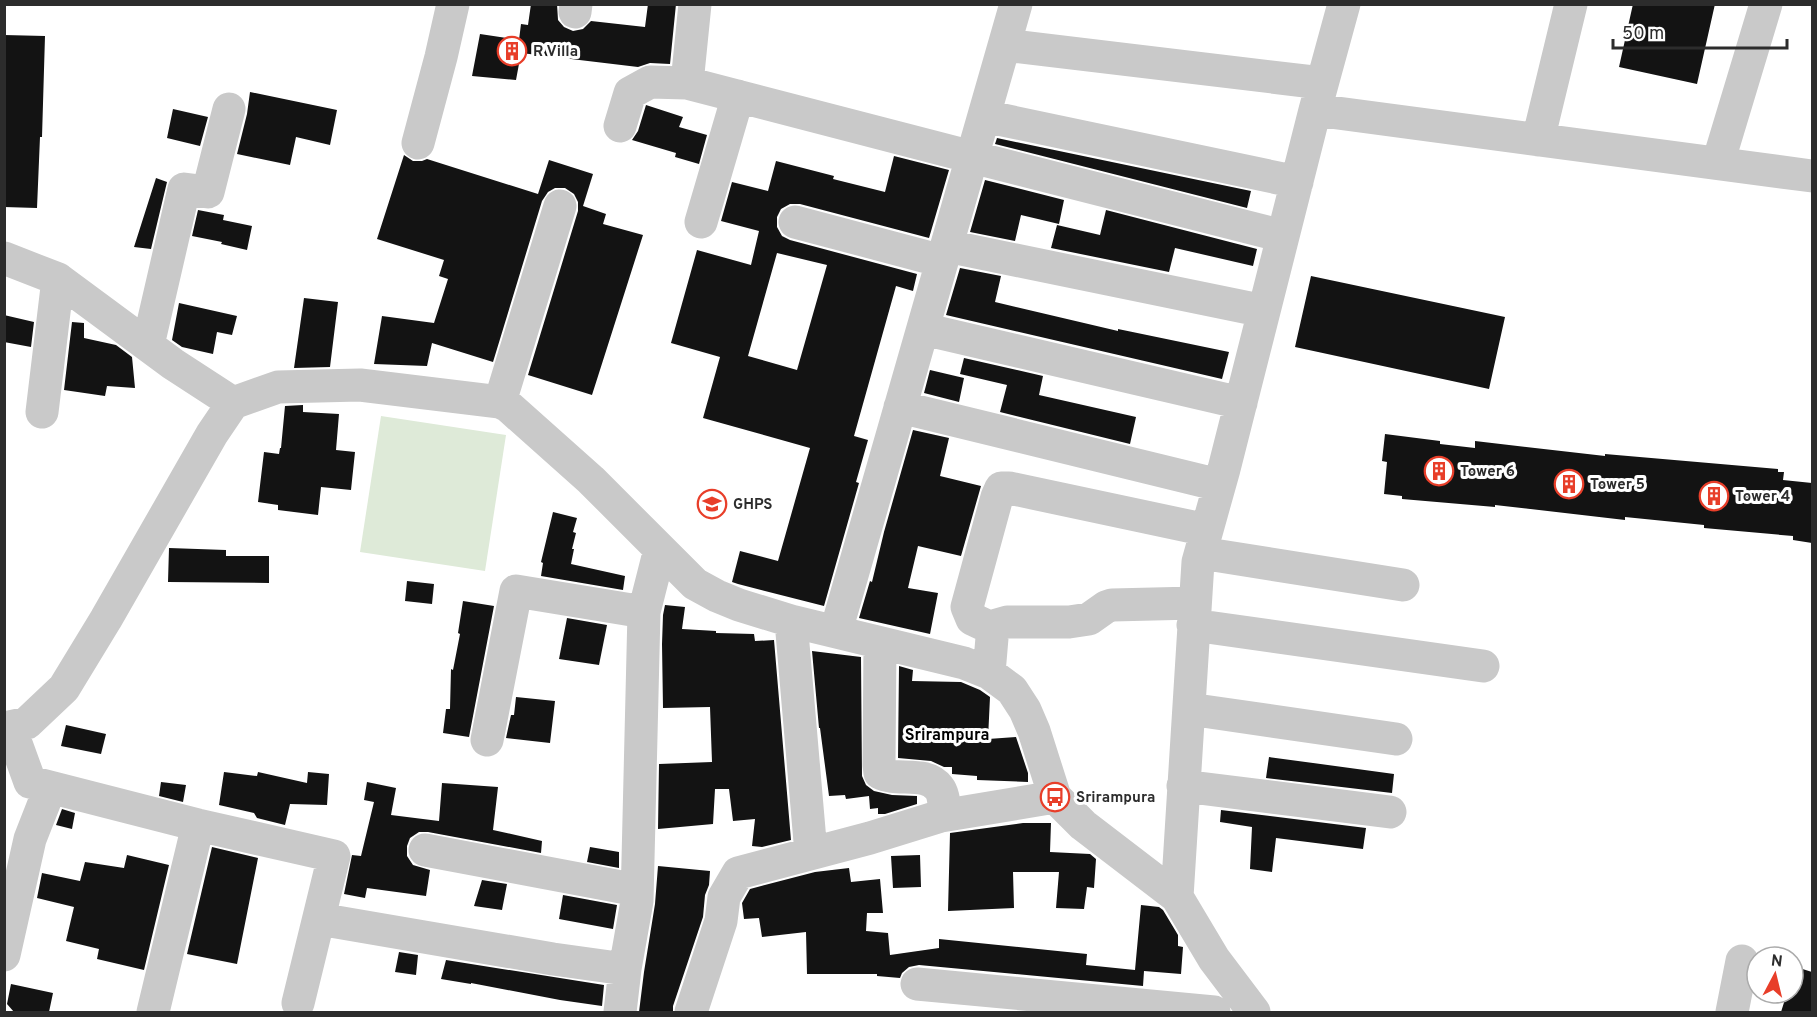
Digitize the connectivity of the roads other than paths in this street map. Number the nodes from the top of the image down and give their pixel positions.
1 (453, 4) edge
2 (695, 4) edge
3 (1016, 4) edge
4 (1344, 4) edge
5 (1571, 4) edge
6 (1766, 4) edge
7 (1005, 45) junction
8 (687, 83) junction
9 (738, 96) junction
10 (1319, 97) junction
11 (229, 109) dead end
12 (984, 116) junction
13 (620, 126) dead end
14 (1538, 140) junction
15 (418, 143) dead end
16 (972, 157) junction
17 (1718, 163) junction
18 (1812, 176) edge
19 (1297, 182) junction
20 (560, 206) dead end
21 (701, 222) dead end
22 (795, 222) dead end
23 (1283, 236) junction
24 (944, 254) junction
25 (4, 258) edge
26 (58, 279) junction
27 (1264, 311) junction
28 (923, 329) junction
29 (148, 345) junction
30 (500, 402) junction
31 (233, 403) junction
32 (1241, 403) junction
33 (900, 407) junction
34 (42, 412) dead end
35 (1219, 485) junction
36 (1204, 542) junction
37 (660, 549) junction
38 (1403, 585) dead end
39 (644, 612) junction
40 (1194, 614) junction
41 (791, 621) junction
42 (993, 626) junction
43 (836, 631) junction
44 (880, 643) junction
45 (1483, 666) dead end
46 (989, 673) junction
47 (1190, 709) junction
48 (7, 727) edge
49 (1396, 739) dead end
50 (487, 740) dead end
51 (1183, 786) junction
52 (50, 788) junction
53 (1054, 797) junction
54 (1390, 812) dead end
55 (946, 815) junction
56 (198, 825) junction
57 (425, 850) dead end
58 (811, 853) junction
59 (637, 890) junction
60 (1177, 897) junction
61 (319, 919) junction
62 (4, 955) edge
63 (1742, 960) dead end
64 (625, 969) junction
65 (917, 984) dead end
66 (298, 1003) dead end
67 (153, 1012) edge
68 (620, 1012) edge
69 (691, 1012) edge
70 (1214, 1012) edge
71 (1254, 1012) edge
72 (1732, 1012) edge

1 - 15 street
2 - 8 street
3 - 7 street
4 - 10 street
5 - 14 street
6 - 17 street
7 - 10 street
7 - 12 street
8 - 9 street
8 - 13 street
9 - 16 street
9 - 21 street
10 - 14 street
10 - 19 street
11 - 29 street
12 - 16 street
12 - 19 street
14 - 17 street
16 - 23 street
16 - 24 street
17 - 18 street
19 - 23 street
20 - 30 street
22 - 24 street
23 - 27 street
24 - 27 street
24 - 28 street
25 - 26 street
26 - 29 street
26 - 34 street
27 - 32 street
28 - 32 street
28 - 33 street
29 - 31 street
30 - 31 street
30 - 37 street
31 - 48 street
32 - 35 street
33 - 35 street
33 - 43 street
35 - 36 street
36 - 38 street
36 - 40 street
36 - 42 street
37 - 39 street
37 - 41 street
39 - 50 street
39 - 59 street
40 - 42 street
40 - 45 street
40 - 47 street
41 - 43 street
41 - 58 street
42 - 46 street
43 - 44 street
44 - 46 street
44 - 55 street
46 - 53 street
47 - 49 street
47 - 51 street
48 - 52 street
51 - 54 street
51 - 60 street
52 - 56 street
52 - 62 street
53 - 55 street
53 - 60 street
55 - 58 street
56 - 61 street
56 - 67 street
57 - 59 street
58 - 69 street
59 - 64 street
60 - 71 street
61 - 64 street
61 - 66 street
63 - 72 street
64 - 68 street
65 - 70 street

